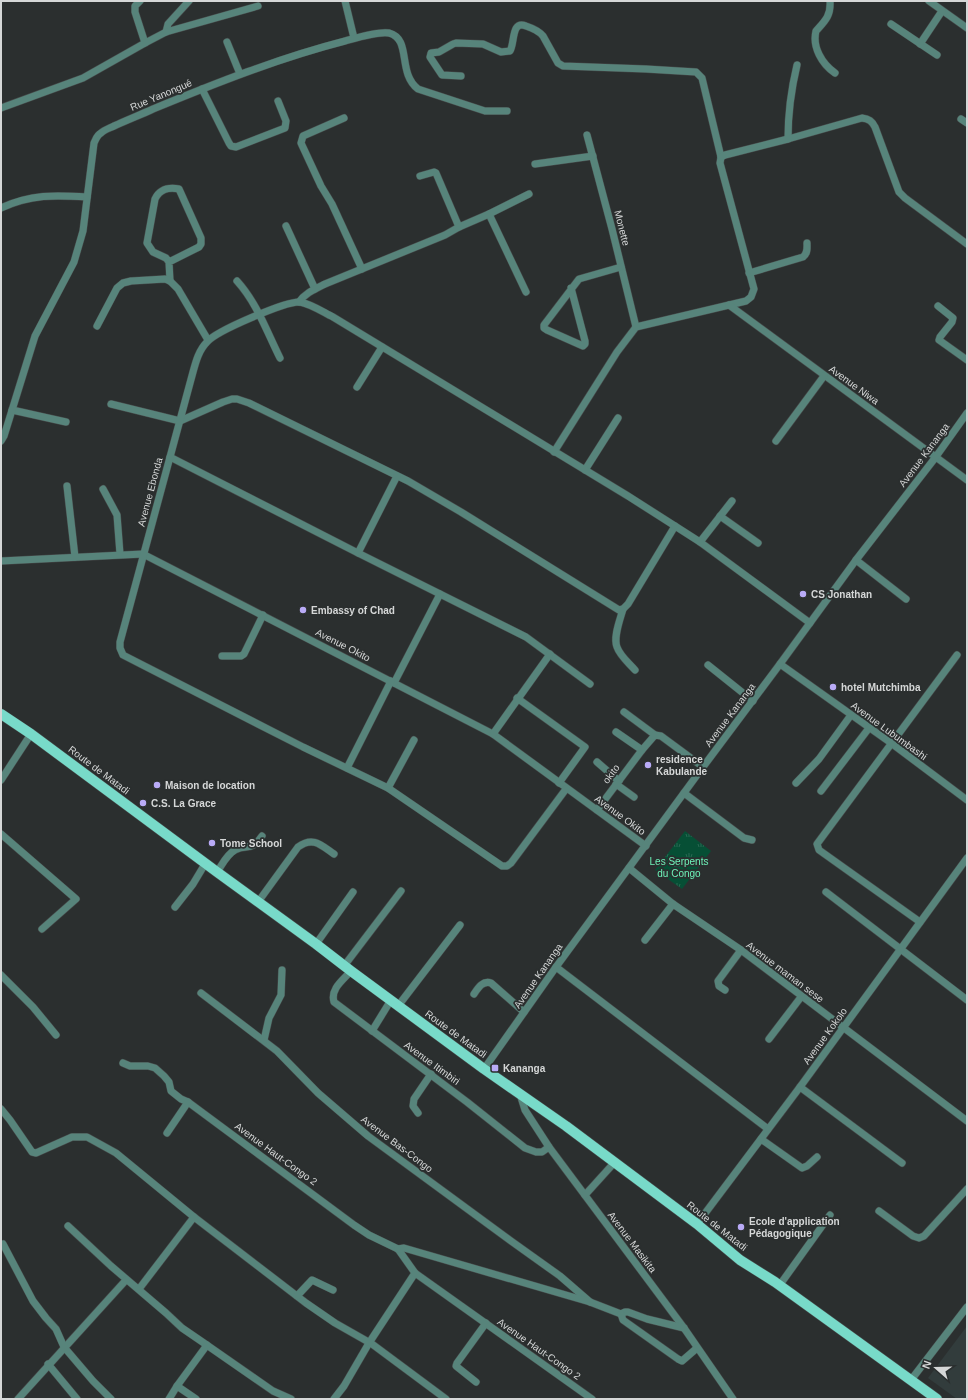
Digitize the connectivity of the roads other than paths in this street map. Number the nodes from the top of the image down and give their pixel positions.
1 (140, 1) edge
2 (189, 1) edge
3 (345, 1) edge
4 (830, 1) edge
5 (929, 1) edge
6 (258, 6) dead end
7 (942, 11) junction
8 (891, 24) dead end
9 (967, 28) edge
10 (166, 32) junction
11 (354, 38) junction
12 (227, 42) dead end
13 (145, 43) junction
14 (920, 44) junction
15 (937, 55) dead end
16 (797, 65) dead end
17 (835, 73) dead end
18 (240, 74) junction
19 (461, 76) dead end
20 (202, 89) junction
21 (278, 101) dead end
22 (1, 108) edge
23 (507, 110) dead end
24 (344, 118) dead end
25 (587, 135) dead end
26 (788, 139) junction
27 (593, 156) junction
28 (721, 157) junction
29 (535, 164) dead end
30 (420, 176) dead end
31 (528, 194) dead end
32 (86, 197) junction
33 (1, 208) edge
34 (490, 214) junction
35 (286, 226) dead end
36 (459, 227) junction
37 (807, 243) dead end
38 (967, 244) edge
39 (169, 262) junction
40 (621, 267) junction
41 (362, 269) junction
42 (750, 273) junction
43 (170, 281) junction
44 (237, 282) dead end
45 (571, 288) junction
46 (315, 289) junction
47 (526, 292) dead end
48 (298, 302) junction
49 (729, 305) junction
50 (938, 306) dead end
51 (259, 315) junction
52 (97, 326) dead end
53 (636, 327) junction
54 (208, 340) junction
55 (382, 347) junction
56 (280, 358) dead end
57 (967, 360) edge
58 (824, 376) junction
59 (357, 387) dead end
60 (111, 404) dead end
61 (12, 410) junction
62 (967, 414) edge
63 (618, 418) dead end
64 (180, 421) junction
65 (66, 422) dead end
66 (1, 441) edge
67 (776, 441) dead end
68 (554, 452) junction
69 (170, 457) junction
70 (935, 458) junction
71 (585, 470) junction
72 (397, 476) junction
73 (967, 480) edge
74 (67, 486) dead end
75 (104, 489) dead end
76 (732, 501) dead end
77 (720, 516) junction
78 (675, 526) junction
79 (700, 542) junction
80 (758, 543) dead end
81 (358, 553) junction
82 (120, 554) junction
83 (143, 554) junction
84 (75, 557) junction
85 (1, 560) edge
86 (856, 560) junction
87 (440, 594) junction
88 (906, 598) dead end
89 (623, 609) junction
90 (263, 615) junction
91 (810, 623) junction
92 (550, 654) junction
93 (957, 655) dead end
94 (222, 656) dead end
95 (780, 664) junction
96 (708, 665) dead end
97 (635, 670) dead end
98 (392, 682) junction
99 (590, 684) dead end
100 (517, 698) junction
101 (753, 701) junction
102 (624, 712) dead end
103 (1, 714) edge
104 (851, 716) junction
105 (869, 728) junction
106 (616, 732) dead end
107 (31, 734) junction
108 (493, 734) junction
109 (655, 735) junction
110 (414, 740) dead end
111 (891, 743) junction
112 (642, 750) junction
113 (597, 762) dead end
114 (703, 767) junction
115 (347, 768) junction
116 (1, 780) edge
117 (559, 783) junction
118 (617, 783) junction
119 (796, 783) dead end
120 (388, 788) junction
121 (566, 788) junction
122 (821, 791) dead end
123 (684, 793) junction
124 (634, 797) dead end
125 (967, 800) edge
126 (597, 810) junction
127 (1, 834) edge
128 (262, 836) dead end
129 (752, 840) dead end
130 (646, 846) junction
131 (334, 854) dead end
132 (967, 858) edge
133 (205, 864) junction
134 (629, 868) junction
135 (217, 872) junction
136 (401, 891) dead end
137 (353, 892) dead end
138 (826, 892) dead end
139 (258, 902) junction
140 (673, 904) junction
141 (175, 907) dead end
142 (920, 922) junction
143 (460, 925) dead end
144 (42, 929) dead end
145 (645, 940) dead end
146 (316, 944) junction
147 (741, 950) junction
148 (900, 950) junction
149 (556, 967) junction
150 (348, 968) junction
151 (282, 970) dead end
152 (1, 975) edge
153 (725, 990) dead end
154 (201, 993) dead end
155 (474, 994) dead end
156 (801, 997) junction
157 (967, 1000) edge
158 (395, 1003) junction
159 (524, 1012) junction
160 (843, 1027) junction
161 (372, 1031) junction
162 (56, 1035) dead end
163 (769, 1039) dead end
164 (264, 1040) junction
165 (122, 1063) dead end
166 (484, 1069) junction
167 (431, 1074) junction
168 (800, 1087) junction
169 (520, 1094) junction
170 (188, 1102) junction
171 (1, 1109) edge
172 (418, 1113) dead end
173 (967, 1121) edge
174 (768, 1129) junction
175 (167, 1133) dead end
176 (761, 1139) junction
177 (549, 1147) junction
178 (817, 1157) dead end
179 (614, 1163) junction
180 (902, 1163) dead end
181 (967, 1189) edge
182 (584, 1195) junction
183 (879, 1211) dead end
184 (830, 1216) dead end
185 (194, 1217) junction
186 (697, 1224) junction
187 (68, 1226) dead end
188 (3, 1244) dead end
189 (398, 1249) junction
190 (415, 1273) junction
191 (126, 1280) junction
192 (779, 1286) junction
193 (139, 1289) junction
194 (333, 1290) dead end
195 (297, 1296) junction
196 (590, 1302) junction
197 (967, 1307) edge
198 (621, 1314) junction
199 (486, 1323) junction
200 (684, 1328) junction
201 (369, 1343) junction
202 (207, 1345) junction
203 (64, 1347) junction
204 (698, 1348) junction
205 (48, 1364) junction
206 (911, 1380) junction
207 (476, 1382) dead end
208 (177, 1386) junction
209 (25, 1395) edge
210 (18, 1399) edge
211 (77, 1399) edge
212 (111, 1399) edge
213 (169, 1399) edge
214 (196, 1399) edge
215 (291, 1399) edge
216 (334, 1399) edge
217 (446, 1399) edge
218 (592, 1399) edge
219 (733, 1399) edge
220 (937, 1399) edge

1 - 13 street
2 - 10 street
3 - 11 street
4 - 17 street
5 - 7 street
6 - 10 street
7 - 9 street
7 - 14 street
8 - 14 street
10 - 13 street
11 - 18 street, Rue Yanongué
11 - 23 street, Rue Yanongué
12 - 18 street
13 - 22 street
14 - 15 street
16 - 26 street
18 - 20 street, Rue Yanongué
19 - 28 street
20 - 21 street
20 - 32 street, Rue Yanongué
24 - 41 street
25 - 27 street, Monette
26 - 28 street
26 - 38 street
27 - 29 street
27 - 40 street, Monette
28 - 42 street
30 - 36 street
31 - 34 street
32 - 33 street
32 - 61 street, Rue Yanongué
34 - 36 street
34 - 47 street
35 - 46 street
36 - 41 street
37 - 42 street
39 - 39 street
39 - 43 street
40 - 45 street
40 - 53 street, Monette
41 - 46 street
42 - 49 street
43 - 52 street
43 - 54 street
44 - 51 street
45 - 45 street
46 - 48 street
48 - 51 street
48 - 55 street
49 - 53 street
49 - 58 street, Avenue Niwa
50 - 57 street
51 - 54 street
51 - 56 street
53 - 68 street
54 - 64 street, Avenue Ebonda
55 - 59 street
55 - 68 street
58 - 67 street
58 - 70 street, Avenue Niwa
60 - 64 street
61 - 65 street
61 - 66 street, Rue Yanongué
62 - 70 street, Avenue Kananga
63 - 71 street
64 - 69 street, Avenue Ebonda
64 - 72 street
68 - 71 street
69 - 81 street
69 - 83 street, Avenue Ebonda
70 - 73 street, Avenue Niwa
70 - 86 street, Avenue Kananga
71 - 78 street
72 - 81 street
72 - 89 street
74 - 84 street
75 - 82 street
76 - 77 street
77 - 79 street
77 - 80 street
78 - 79 street
78 - 89 street
79 - 91 street
81 - 87 street
82 - 83 street, Avenue Okito
82 - 84 street, Avenue Okito
83 - 90 street, Avenue Okito
83 - 115 street, Avenue Ebonda
84 - 85 street, Avenue Okito
86 - 88 street
86 - 91 street, Avenue Kananga
87 - 92 street
87 - 98 street
89 - 97 street
90 - 94 street
90 - 98 street, Avenue Okito
91 - 95 street, Avenue Kananga
92 - 99 street
92 - 100 street
93 - 111 street
95 - 101 street, Avenue Kananga
95 - 104 street, Avenue Lubumbashi
96 - 101 street
98 - 108 street, Avenue Okito
98 - 115 street
100 - 108 street
100 - 117 street
101 - 114 street, Avenue Kananga
102 - 109 street
103 - 107 main road, Route de Matadi
104 - 105 street, Avenue Lubumbashi
104 - 119 street
105 - 111 street, Avenue Lubumbashi
105 - 122 street
106 - 112 street
107 - 116 street
107 - 133 main road, Route de Matadi
108 - 117 street, Avenue Okito
109 - 112 street, okito
109 - 114 street
110 - 120 street
111 - 125 street, Avenue Lubumbashi
111 - 142 street
112 - 118 street, okito
113 - 118 street, okito
114 - 123 street, Avenue Kananga
115 - 120 street
117 - 121 street, Avenue Okito
118 - 124 street
118 - 126 street, okito
120 - 121 street
121 - 126 street, Avenue Okito
123 - 129 street
123 - 130 street, Avenue Kananga
126 - 130 street, Avenue Okito
127 - 144 street
128 - 135 street
130 - 134 street, Avenue Kananga
131 - 139 street
132 - 142 street, Avenue Kokolo
133 - 135 main road, Route de Matadi
133 - 141 street
134 - 140 street, Avenue maman sese
134 - 149 street, Avenue Kananga
135 - 139 main road, Route de Matadi
136 - 150 street, Avenue Itimbiri
137 - 146 street
138 - 148 street
139 - 146 main road, Route de Matadi
140 - 145 street
140 - 147 street, Avenue maman sese
142 - 148 street, Avenue Kokolo
143 - 158 street
146 - 150 main road, Route de Matadi
147 - 153 street
147 - 156 street, Avenue maman sese
148 - 157 street
148 - 160 street, Avenue Kokolo
149 - 159 street, Avenue Kananga
149 - 174 street
150 - 158 main road, Route de Matadi
150 - 161 street, Avenue Itimbiri
151 - 164 street
152 - 162 street
154 - 164 street, Avenue Bas-Congo
155 - 159 street
156 - 160 street, Avenue maman sese
156 - 163 street
158 - 161 street
158 - 166 main road, Route de Matadi
159 - 166 street, Avenue Kananga
160 - 168 street, Avenue Kokolo
160 - 173 street, Avenue maman sese
161 - 167 street, Avenue Itimbiri
164 - 196 street, Avenue Bas-Congo
165 - 170 street, Avenue Haut-Congo 2
166 - 169 main road, Route de Matadi
167 - 172 street
167 - 177 street, Avenue Itimbiri
168 - 174 street, Avenue Kokolo
168 - 180 street
169 - 177 street, Avenue Masikita
169 - 179 main road, Route de Matadi
170 - 175 street
170 - 189 street, Avenue Haut-Congo 2
171 - 185 street
174 - 176 street, Avenue Kokolo
176 - 178 street
176 - 186 street, Avenue Kokolo
177 - 182 street, Avenue Masikita
179 - 182 street
179 - 186 main road, Route de Matadi
181 - 183 street
182 - 200 street, Avenue Masikita
184 - 192 street
185 - 193 street
185 - 195 street
186 - 192 main road, Route de Matadi
187 - 191 street
188 - 203 street
189 - 190 street, Avenue Haut-Congo 2
189 - 196 street
190 - 199 street, Avenue Haut-Congo 2
190 - 201 street
191 - 193 street
191 - 203 street
192 - 206 main road, Route de Matadi
193 - 202 street
194 - 195 street
195 - 201 street
196 - 198 street
197 - 206 street
198 - 200 street
198 - 204 street
199 - 207 street
199 - 218 street, Avenue Haut-Congo 2
200 - 204 street, Avenue Masikita
201 - 216 street
201 - 217 street
202 - 208 street
202 - 215 street
203 - 205 street
203 - 212 street
204 - 219 street, Avenue Masikita
205 - 209 street
205 - 211 street
206 - 220 main road, Route de Matadi
208 - 213 street
208 - 214 street
209 - 210 street

